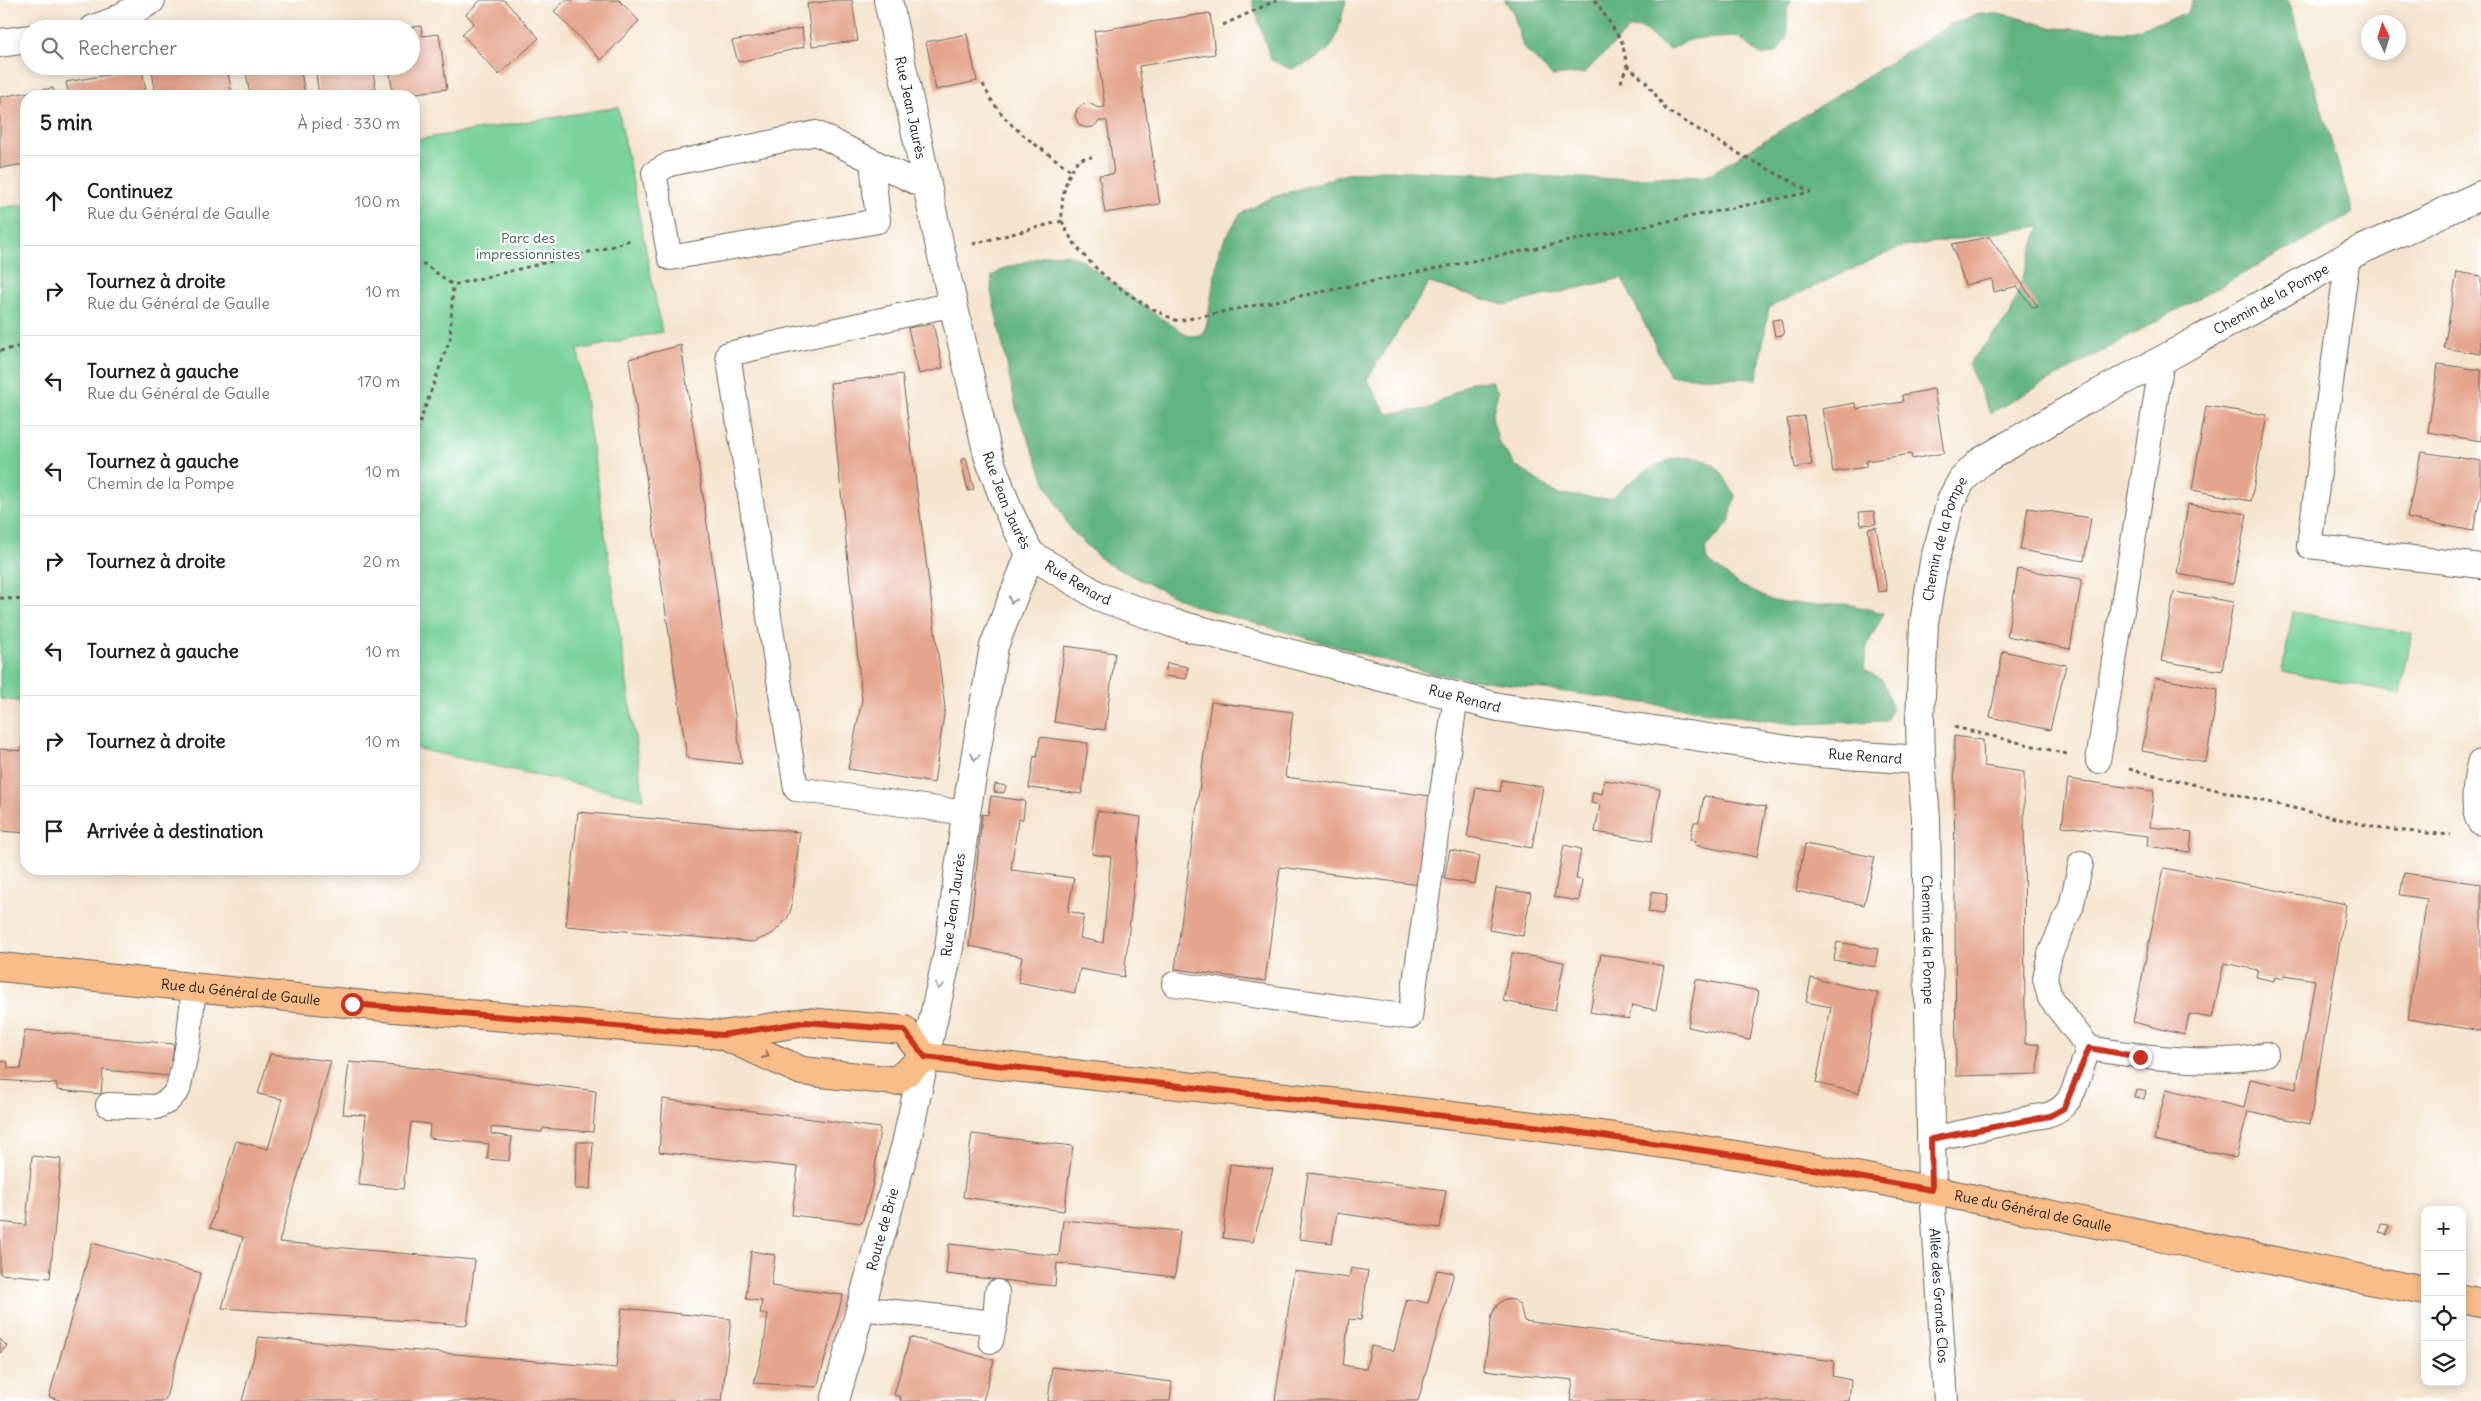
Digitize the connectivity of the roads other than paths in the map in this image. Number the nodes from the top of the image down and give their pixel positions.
1 (151, 0) edge
2 (888, 0) edge
3 (115, 20) edge
4 (20, 40) edge
5 (0, 43) edge
6 (872, 161) junction
7 (927, 188) junction
8 (2481, 195) edge
9 (2348, 256) junction
10 (954, 304) junction
11 (2162, 360) junction
12 (1030, 554) junction
13 (2481, 566) edge
14 (1456, 696) junction
15 (1920, 760) junction
16 (2098, 762) road end
17 (2481, 764) edge
18 (966, 813) junction
19 (2471, 828) edge
20 (2081, 863) dead end
21 (0, 967) edge
22 (1174, 984) dead end
23 (194, 987) junction
24 (722, 1035) junction
25 (2089, 1048) junction
26 (2266, 1054) dead end
27 (925, 1057) junction
28 (108, 1105) dead end
29 (1931, 1139) junction
30 (1932, 1190) junction
31 (2421, 1290) edge
32 (997, 1292) dead end
33 (2466, 1299) edge
34 (2481, 1303) edge
35 (859, 1308) junction
36 (835, 1401) edge
37 (1946, 1401) edge

1 - 3 street
2 - 7 street, Rue Jean Jaurès
4 - 5 street
6 - 6 lane
6 - 7 lane
7 - 10 street, Rue Jean Jaurès
8 - 9 street, Chemin de la Pompe
9 - 11 street, Chemin de la Pompe
9 - 13 lane
10 - 12 street, Rue Jean Jaurès
10 - 18 lane
11 - 15 street, Chemin de la Pompe
11 - 16 lane
12 - 14 street, Rue Renard
12 -> 18 street, Rue Jean Jaurès
14 - 15 street, Rue Renard
14 - 22 lane
15 - 29 street, Chemin de la Pompe
17 - 19 street
18 -> 27 street, Rue Jean Jaurès
20 - 25 lane
21 - 23 main road, Rue du Général de Gaulle
23 - 24 main road, Rue du Général de Gaulle
23 - 28 lane
24 - 27 main road, Rue du Général de Gaulle
24 -> 27 main road, Rue du Général de Gaulle
25 - 26 lane
25 - 29 lane
27 - 30 main road, Rue du Général de Gaulle
27 - 35 street, Route de Brie
29 - 30 street, Chemin de la Pompe
30 - 31 main road, Rue du Général de Gaulle
30 - 37 lane, Allée des Grands Clos
32 - 35 lane
33 - 34 main road
35 - 36 street, Route de Brie

